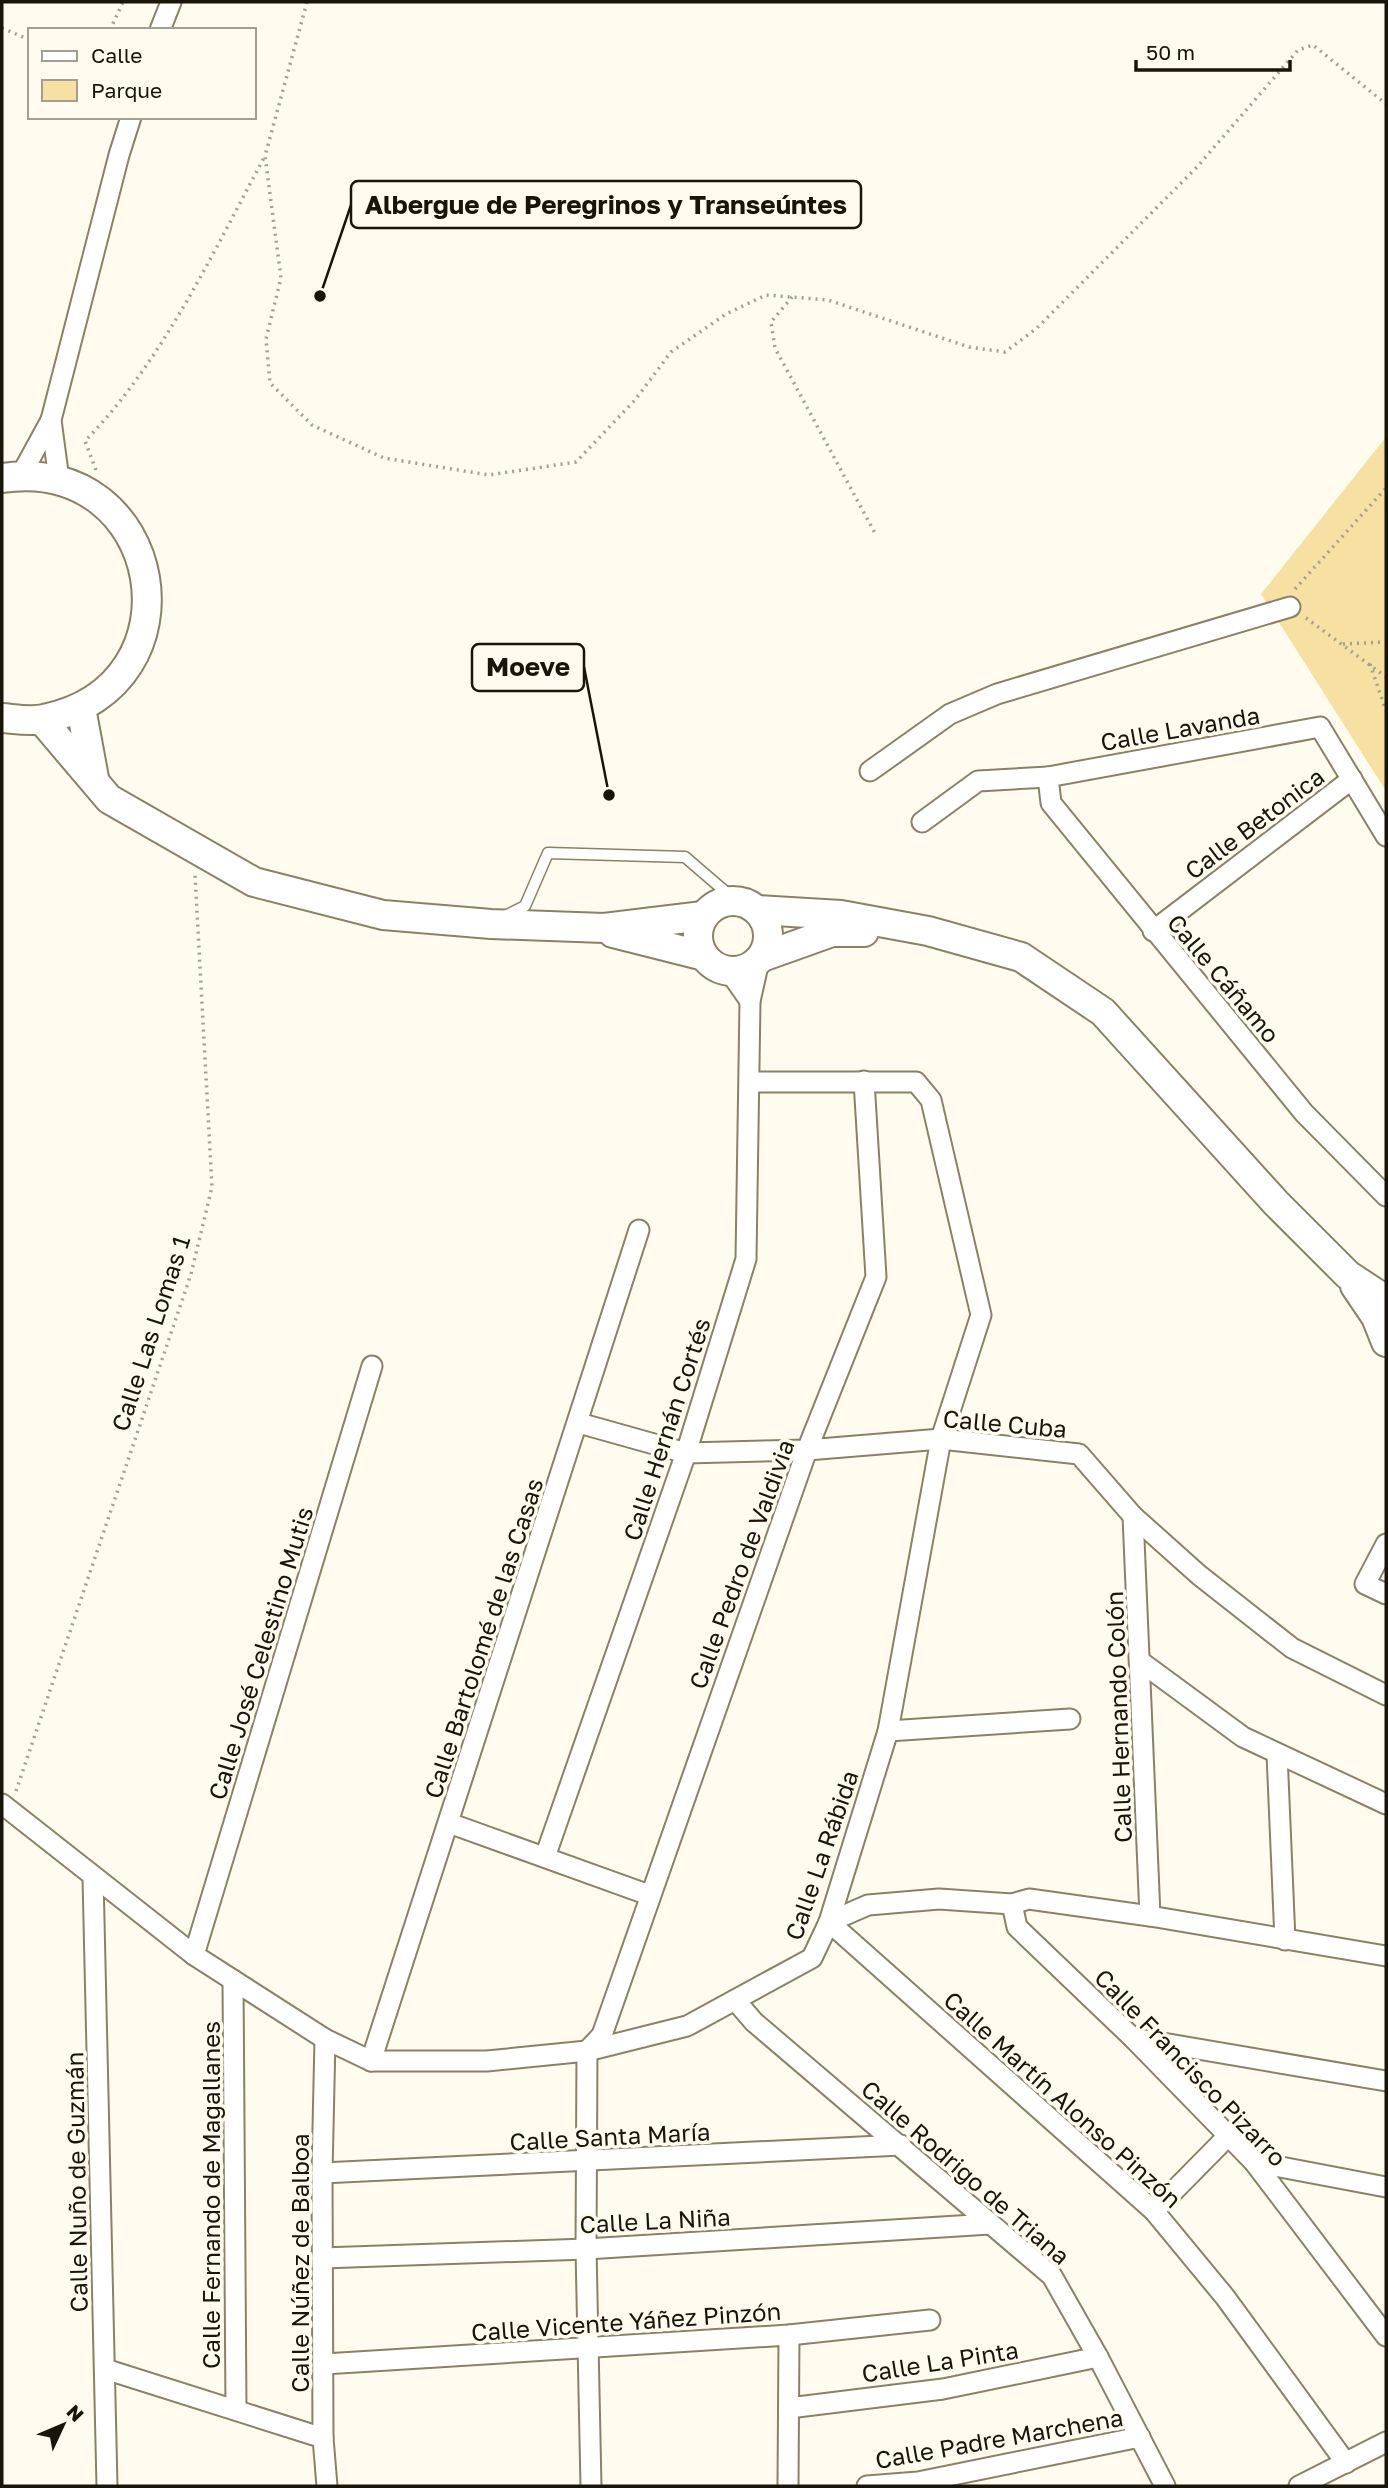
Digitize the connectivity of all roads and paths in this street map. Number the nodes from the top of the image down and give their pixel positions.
1 (123, 2) edge
2 (171, 2) edge
3 (307, 2) edge
4 (111, 28) edge
5 (161, 28) edge
6 (2, 29) edge
7 (28, 39) edge
8 (1386, 104) edge
9 (130, 119) edge
10 (265, 156) junction
11 (792, 297) junction
12 (51, 420) junction
13 (12, 476) edge
14 (103, 476) dead end
15 (59, 480) junction
16 (1386, 488) edge
17 (876, 534) dead end
18 (1290, 607) junction
19 (1386, 642) edge
20 (1343, 644) junction
21 (1369, 662) junction
22 (1386, 677) edge
23 (81, 708) junction
24 (1386, 711) edge
25 (2, 718) edge
26 (42, 720) junction
27 (870, 771) dead end
28 (1048, 777) junction
29 (94, 779) junction
30 (1352, 779) junction
31 (922, 822) dead end
32 (1386, 836) edge
33 (193, 848) junction
34 (746, 905) junction
35 (703, 916) junction
36 (491, 924) junction
37 (604, 928) junction
38 (928, 931) junction
39 (1153, 931) junction
40 (704, 956) junction
41 (761, 959) junction
42 (729, 971) junction
43 (750, 1001) junction
44 (864, 1080) junction
45 (750, 1082) junction
46 (1386, 1196) edge
47 (639, 1230) dead end
48 (1348, 1275) junction
49 (1386, 1300) edge
50 (1386, 1342) edge
51 (372, 1366) dead end
52 (579, 1423) junction
53 (941, 1439) junction
54 (807, 1450) junction
55 (686, 1453) junction
56 (1133, 1516) junction
57 (1386, 1544) edge
58 (1386, 1594) edge
59 (1141, 1662) junction
60 (1386, 1695) edge
61 (1070, 1719) dead end
62 (888, 1731) junction
63 (1277, 1754) junction
64 (1386, 1804) edge
65 (6, 1807) edge
66 (449, 1823) junction
67 (545, 1857) junction
68 (93, 1877) junction
69 (649, 1895) junction
70 (1012, 1904) junction
71 (1150, 1916) junction
72 (829, 1922) junction
73 (1285, 1940) junction
74 (194, 1955) junction
75 (1386, 1956) edge
76 (233, 1980) junction
77 (735, 2000) junction
78 (1133, 2038) junction
79 (325, 2039) junction
80 (587, 2051) junction
81 (371, 2061) junction
82 (1386, 2081) edge
83 (1228, 2136) junction
84 (901, 2145) junction
85 (587, 2162) junction
86 (1254, 2162) junction
87 (322, 2173) junction
88 (1386, 2187) edge
89 (1154, 2211) junction
90 (990, 2224) junction
91 (586, 2249) junction
92 (322, 2258) junction
93 (930, 2320) dead end
94 (1385, 2330) edge
95 (789, 2335) junction
96 (589, 2349) junction
97 (1098, 2357) junction
98 (324, 2364) junction
99 (105, 2369) junction
100 (789, 2407) junction
101 (236, 2410) junction
102 (1140, 2437) junction
103 (323, 2438) junction
104 (1386, 2442) edge
105 (1346, 2463) junction
106 (107, 2486) edge
107 (327, 2486) edge
108 (591, 2486) edge
109 (788, 2486) edge
110 (867, 2486) edge
111 (1165, 2486) edge
112 (1299, 2486) edge

1 - 4 path
2 - 5 street
3 - 10 path
6 - 7 path
8 - 11 path
9 - 12 street
10 - 11 path
10 - 14 path
11 - 17 path
12 - 13 street
12 - 15 street
13 - 15 main road
15 - 23 main road
16 - 18 path
18 - 20 path
18 - 27 street
19 - 20 path
20 - 21 path
21 - 22 path
21 - 24 path
23 - 26 main road
23 - 29 main road
25 - 26 main road
26 - 29 main road
28 - 30 street, Calle Lavanda
28 - 31 street, Calle Lavanda
28 - 39 street, Calle Cáñamo
29 - 33 main road
30 - 32 street
30 - 39 street, Calle Betonica
33 - 36 main road
33 - 65 path, Calle Las Lomas 1
34 - 35 main road
34 - 36 lane
34 - 38 main road
34 - 41 main road
35 - 37 main road
35 - 40 main road
36 - 37 main road
37 - 40 main road
38 - 41 main road
38 - 48 main road
39 - 46 street, Calle Cáñamo
40 - 42 main road
41 - 42 main road
41 - 43 street, Calle Hernán Cortés
42 - 43 street
43 - 45 street, Calle Hernán Cortés
44 - 45 street, Calle La Rábida
44 - 53 street, Calle La Rábida
44 - 54 street, Calle Pedro de Valdivia
45 - 55 street, Calle Hernán Cortés
47 - 52 street, Calle Bartolomé de las Casas
48 - 49 main road
48 - 50 main road
51 - 74 street, Calle José Celestino Mutis
52 - 55 street, Calle Cuba
52 - 66 street, Calle Bartolomé de las Casas
53 - 54 street, Calle Cuba
53 - 56 street, Calle Cuba
53 - 62 street, Calle La Rábida
54 - 55 street, Calle Cuba
54 - 69 street, Calle Pedro de Valdivia
55 - 67 street, Calle Hernán Cortés
56 - 59 street, Calle Hernando Colón
56 - 60 street, Calle Cuba
57 - 58 street
59 - 63 street
59 - 71 street, Calle Hernando Colón
61 - 62 street
62 - 72 street, Calle La Rábida
63 - 64 street
63 - 73 street
65 - 68 street
66 - 67 street
66 - 81 street, Calle Bartolomé de las Casas
67 - 69 street
68 - 74 street
68 - 99 street, Calle Nuño de Guzmán
69 - 80 street, Calle Pedro de Valdivia
70 - 71 street
70 - 72 street
70 - 78 street, Calle Francisco Pizarro
71 - 73 street
72 - 77 street, Calle La Rábida
72 - 89 street, Calle Martín Alonso Pinzón
73 - 75 street
74 - 76 street
76 - 79 street
76 - 101 street, Calle Fernando de Magallanes
77 - 80 street, Calle La Rábida
77 - 84 street, Calle Rodrigo de Triana
78 - 82 street
78 - 83 street, Calle Francisco Pizarro
79 - 81 street
79 - 87 street, Calle Núñez de Balboa
80 - 81 street, Calle La Rábida
80 - 85 street
83 - 86 street, Calle Francisco Pizarro
83 - 89 street
84 - 85 street, Calle Santa María
84 - 90 street, Calle Rodrigo de Triana
85 - 87 street, Calle Santa María
85 - 91 street
86 - 88 street
86 - 94 street, Calle Francisco Pizarro
87 - 92 street, Calle Núñez de Balboa
89 - 105 street, Calle Martín Alonso Pinzón
90 - 91 street, Calle La Niña
90 - 97 street, Calle Rodrigo de Triana
91 - 92 street, Calle La Niña
91 - 96 street
92 - 98 street, Calle Núñez de Balboa
93 - 95 street, Calle Vicente Yáñez Pinzón
95 - 96 street, Calle Vicente Yáñez Pinzón
95 - 100 street
96 - 98 street, Calle Vicente Yáñez Pinzón
96 - 108 street
97 - 100 street, Calle La Pinta
97 - 102 street, Calle Rodrigo de Triana
98 - 103 street, Calle Núñez de Balboa
99 - 101 street
99 - 106 street, Calle Nuño de Guzmán
100 - 109 street
101 - 103 street
102 - 110 street, Calle Padre Marchena
102 - 111 street, Calle Rodrigo de Triana
103 - 107 street, Calle Núñez de Balboa
104 - 105 street
105 - 112 street

